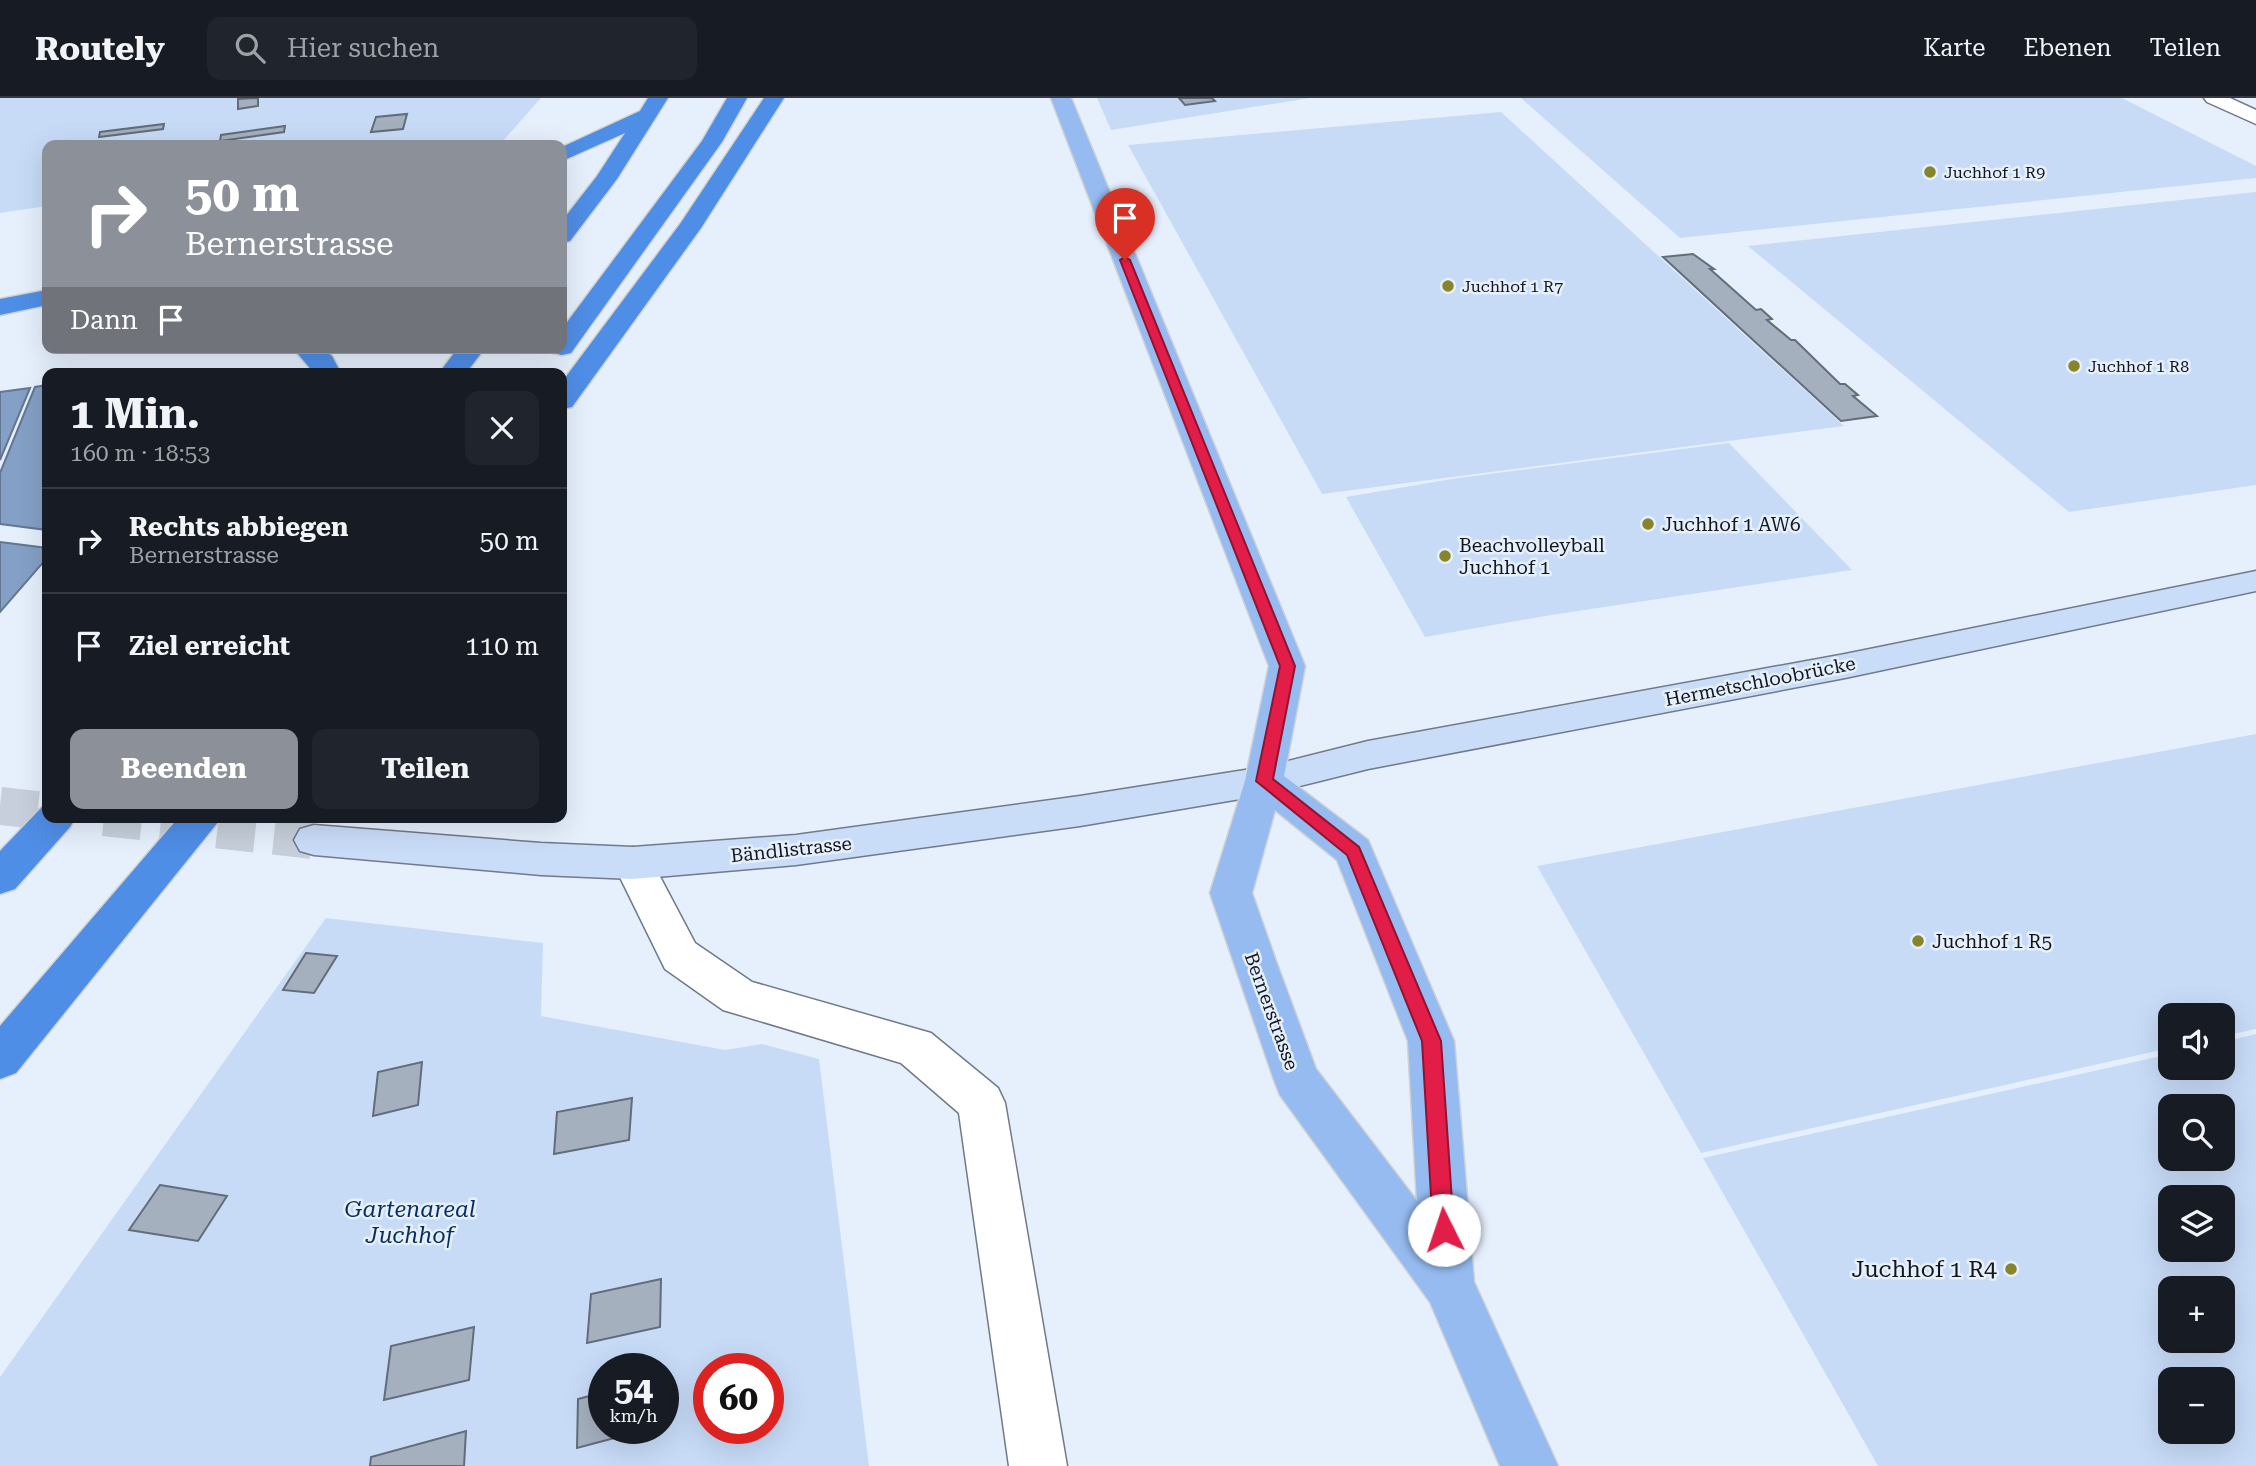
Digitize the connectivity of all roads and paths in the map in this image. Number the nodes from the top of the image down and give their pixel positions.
1 (737, 98) edge
2 (774, 98) edge
3 (1061, 98) edge
4 (2214, 98) edge
5 (652, 107) edge
6 (2256, 118) edge
7 (567, 152) edge
8 (567, 230) edge
9 (42, 299) edge
10 (0, 307) edge
11 (42, 319) edge
12 (0, 327) edge
13 (567, 340) edge
14 (313, 354) edge
15 (467, 354) edge
16 (325, 368) edge
17 (456, 368) edge
18 (567, 394) edge
19 (2256, 581) edge
20 (1264, 781) junction
21 (50, 823) edge
22 (197, 823) edge
23 (314, 840) tunnel mouth
24 (633, 863) junction
25 (0, 878) edge
26 (0, 1059) edge
27 (1448, 1284) junction
28 (1038, 1466) edge
29 (1528, 1466) edge

1 - 13 highway
2 - 18 highway
3 - 20 main road, Bernerstrasse
4 - 6 street
5 - 7 highway
5 - 8 highway
9 - 10 highway
11 - 12 highway
14 - 16 highway
15 - 17 highway
19 - 20 main road, Hermetschloobrücke
20 - 24 main road, Bändlistrasse
20 - 27 main road, Bernerstrasse
20 - 27 main road, Bernerstrasse
21 - 25 highway
22 - 26 highway
23 - 24 main road, Bändlistrasse
24 - 28 street
27 - 29 main road, Bernerstrasse

